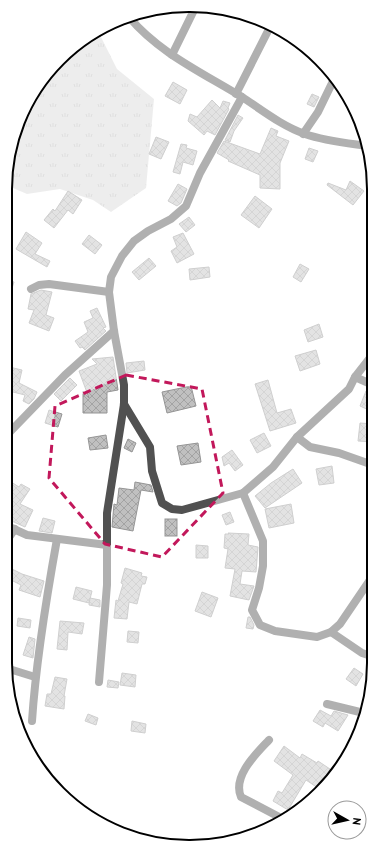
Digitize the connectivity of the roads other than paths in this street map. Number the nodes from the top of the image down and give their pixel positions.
1 (193, 12) edge
2 (132, 21) edge
3 (269, 30) edge
4 (172, 55) junction
5 (332, 84) edge
6 (239, 96) junction
7 (304, 134) junction
8 (361, 145) edge
9 (31, 289) dead end
10 (109, 292) junction
11 (114, 331) junction
12 (367, 362) edge
13 (355, 377) junction
14 (367, 382) edge
15 (124, 404) junction
16 (12, 430) edge
17 (297, 437) junction
18 (367, 463) edge
19 (243, 493) junction
20 (12, 528) edge
21 (15, 530) junction
22 (12, 534) edge
23 (57, 540) junction
24 (106, 545) junction
25 (367, 584) edge
26 (330, 632) junction
27 (367, 655) edge
28 (12, 670) edge
29 (35, 677) junction
30 (99, 682) dead end
31 (327, 704) dead end
32 (360, 712) edge
33 (32, 721) dead end
34 (269, 740) dead end
35 (278, 816) edge

1 - 4 street
2 - 4 street
3 - 6 street
4 - 6 street
5 - 7 street
6 - 7 street
6 - 10 street
7 - 8 street
9 - 10 street
10 - 11 street
11 - 15 street
11 - 16 street
12 - 13 street
13 - 14 street
13 - 17 street
15 - 19 street
15 - 24 street
17 - 18 street
17 - 19 street
19 - 26 street
20 - 21 street
21 - 22 street
21 - 23 street
23 - 24 street
23 - 29 street
24 - 30 street
25 - 26 street
26 - 27 street
28 - 29 street
29 - 33 street
31 - 32 street
34 - 35 street

